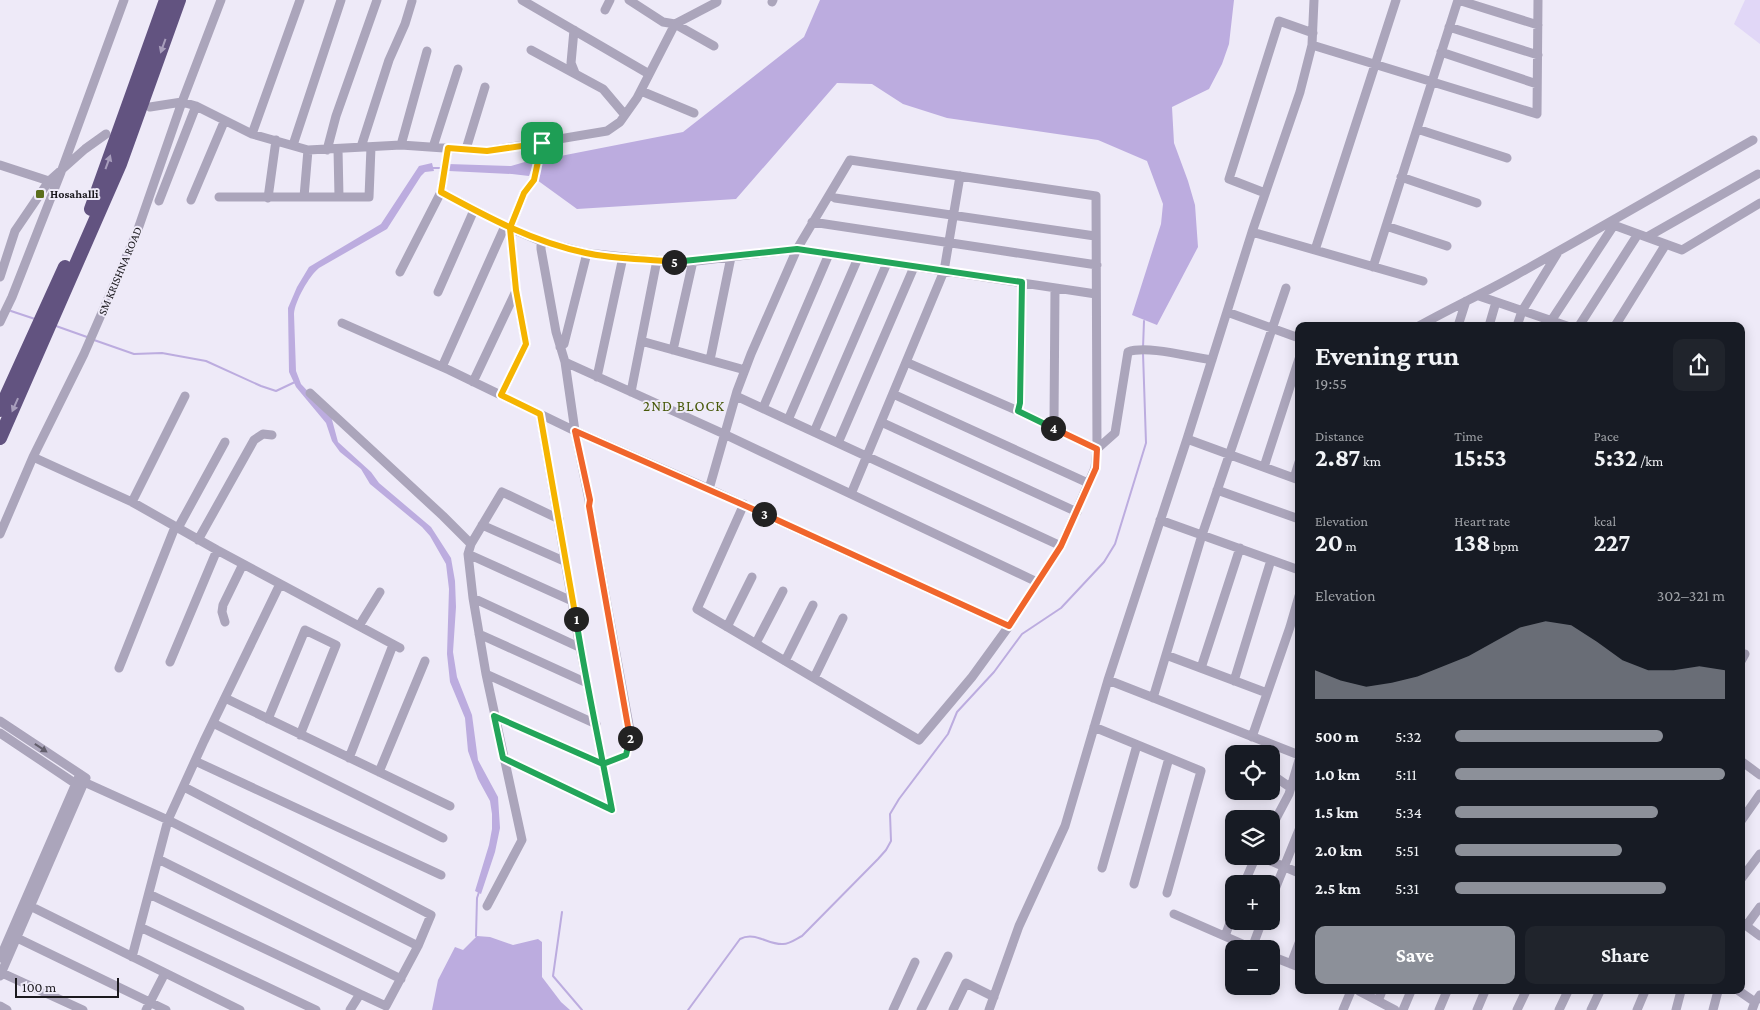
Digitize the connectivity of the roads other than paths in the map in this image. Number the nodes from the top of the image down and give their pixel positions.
1 (124, 0) edge
2 (166, 0) edge
3 (180, 0) edge
4 (221, 0) edge
5 (300, 0) edge
6 (341, 0) edge
7 (377, 0) edge
8 (522, 0) edge
9 (610, 0) edge
10 (629, 0) edge
11 (717, 0) edge
12 (1314, 0) edge
13 (1396, 0) edge
14 (1458, 0) edge
15 (1538, 0) edge
16 (412, 1) edge
17 (605, 10) dead end
18 (675, 24) junction
19 (1538, 25) junction
20 (1449, 27) junction
21 (574, 30) junction
22 (1312, 33) junction
23 (1312, 45) junction
24 (714, 46) dead end
25 (531, 50) dead end
26 (427, 51) dead end
27 (1441, 52) junction
28 (1538, 55) junction
29 (1376, 65) junction
30 (458, 69) dead end
31 (575, 73) junction
32 (649, 74) junction
33 (1432, 82) junction
34 (1537, 84) junction
35 (486, 87) dead end
36 (641, 91) junction
37 (182, 102) junction
38 (196, 106) junction
39 (150, 107) dead end
40 (694, 113) dead end
41 (625, 115) junction
42 (224, 122) junction
43 (1417, 128) junction
44 (106, 134) dead end
45 (252, 134) junction
46 (276, 140) junction
47 (1753, 140) dead end
48 (542, 143) junction
49 (293, 145) junction
50 (401, 145) junction
51 (361, 147) junction
52 (371, 147) junction
53 (433, 147) junction
54 (448, 148) junction
55 (338, 149) junction
56 (466, 149) junction
57 (308, 150) junction
58 (327, 150) junction
59 (1507, 158) dead end
60 (0, 165) edge
61 (61, 172) junction
62 (1758, 174) dead end
63 (960, 176) junction
64 (1401, 177) junction
65 (49, 181) junction
66 (441, 192) junction
67 (1265, 193) junction
68 (830, 195) junction
69 (219, 197) dead end
70 (339, 197) junction
71 (268, 198) junction
72 (304, 198) junction
73 (192, 200) dead end
74 (159, 201) dead end
75 (1477, 202) dead end
76 (1760, 203) edge
77 (474, 210) junction
78 (953, 216) junction
79 (812, 222) junction
80 (1611, 224) junction
81 (1386, 226) junction
82 (507, 227) junction
83 (1252, 232) junction
84 (1096, 236) junction
85 (1643, 236) junction
86 (541, 241) junction
87 (948, 243) junction
88 (1666, 244) junction
89 (1447, 246) dead end
90 (797, 249) junction
91 (1315, 250) junction
92 (1559, 251) junction
93 (587, 253) junction
94 (829, 254) junction
95 (623, 257) junction
96 (732, 257) junction
97 (858, 258) junction
98 (657, 260) junction
99 (692, 261) junction
100 (887, 262) junction
101 (1097, 266) junction
102 (914, 267) junction
103 (1373, 267) junction
104 (944, 271) junction
105 (400, 272) dead end
106 (0, 277) edge
107 (1423, 281) dead end
108 (1022, 282) junction
109 (1055, 288) junction
110 (1286, 288) dead end
111 (516, 290) junction
112 (438, 292) dead end
113 (1096, 294) junction
114 (1479, 296) junction
115 (1466, 301) junction
116 (1496, 302) junction
117 (1522, 311) junction
118 (1227, 312) junction
119 (0, 322) edge
120 (1427, 322) edge
121 (1459, 322) edge
122 (1490, 322) edge
123 (1518, 322) edge
124 (1548, 322) edge
125 (1551, 322) edge
126 (1582, 322) edge
127 (1617, 322) edge
128 (342, 323) dead end
129 (1273, 328) junction
130 (1295, 336) edge
131 (641, 341) junction
132 (560, 347) junction
133 (673, 350) junction
134 (710, 360) junction
135 (1212, 360) junction
136 (564, 362) junction
137 (906, 362) junction
138 (442, 368) junction
139 (24, 369) junction
140 (745, 370) junction
141 (1295, 371) edge
142 (598, 377) junction
143 (473, 382) junction
144 (630, 392) junction
145 (310, 393) dead end
146 (893, 394) junction
147 (501, 395) junction
148 (186, 396) dead end
149 (736, 396) junction
150 (762, 408) junction
151 (0, 410) edge
152 (1018, 411) junction
153 (540, 414) junction
154 (788, 420) junction
155 (881, 422) junction
156 (1052, 428) junction
157 (575, 431) junction
158 (814, 432) junction
159 (272, 434) dead end
160 (724, 434) junction
161 (0, 438) edge
162 (1187, 439) junction
163 (225, 442) dead end
164 (838, 443) junction
165 (1097, 449) junction
166 (1229, 455) junction
167 (867, 456) junction
168 (33, 457) junction
169 (1264, 467) junction
170 (1295, 479) edge
171 (1088, 483) junction
172 (709, 489) junction
173 (1217, 490) junction
174 (851, 494) junction
175 (132, 502) junction
176 (744, 504) junction
177 (1077, 512) junction
178 (1295, 518) edge
179 (559, 519) junction
180 (1160, 520) junction
181 (482, 525) junction
182 (176, 528) junction
183 (0, 534) edge
184 (1202, 535) junction
185 (198, 540) junction
186 (471, 544) junction
187 (1061, 546) junction
188 (1240, 548) junction
189 (217, 550) junction
190 (468, 554) junction
191 (1271, 560) junction
192 (566, 562) junction
193 (243, 564) junction
194 (1295, 569) edge
195 (752, 577) dead end
196 (1037, 582) junction
197 (280, 584) junction
198 (783, 591) dead end
199 (380, 592) dead end
200 (473, 598) junction
201 (572, 601) junction
202 (813, 604) dead end
203 (1295, 608) edge
204 (843, 618) dead end
205 (225, 622) dead end
206 (359, 626) junction
207 (727, 626) junction
208 (1009, 626) junction
209 (479, 634) junction
210 (756, 643) junction
211 (580, 648) junction
212 (1166, 655) junction
213 (425, 660) dead end
214 (785, 661) junction
215 (170, 662) dead end
216 (119, 668) dead end
217 (1201, 668) junction
218 (486, 674) junction
219 (814, 678) junction
220 (1108, 680) junction
221 (1234, 681) junction
222 (587, 683) junction
223 (1267, 693) junction
224 (225, 698) junction
225 (1153, 698) junction
226 (494, 716) junction
227 (268, 719) junction
228 (0, 721) edge
229 (213, 723) junction
230 (596, 724) junction
231 (1094, 727) junction
232 (0, 733) edge
233 (300, 735) junction
234 (1252, 737) junction
235 (1137, 745) junction
236 (1295, 753) edge
237 (349, 758) junction
238 (503, 758) junction
239 (1169, 758) junction
240 (195, 761) junction
241 (603, 764) junction
242 (1745, 765) edge
243 (379, 772) junction
244 (1295, 774) edge
245 (1760, 775) edge
246 (1280, 780) edge
247 (80, 782) junction
248 (184, 787) junction
249 (1291, 788) junction
250 (1760, 794) edge
251 (450, 806) dead end
252 (1280, 810) edge
253 (1745, 815) edge
254 (168, 820) junction
255 (442, 838) dead end
256 (1295, 840) edge
257 (1760, 854) edge
258 (158, 860) junction
259 (1279, 865) edge
260 (1284, 867) junction
261 (1102, 868) dead end
262 (1295, 871) edge
263 (1745, 874) edge
264 (441, 875) dead end
265 (1280, 877) edge
266 (1134, 884) dead end
267 (1167, 893) dead end
268 (149, 894) junction
269 (27, 904) junction
270 (486, 906) dead end
271 (1760, 907) edge
272 (1174, 914) dead end
273 (1745, 923) edge
274 (1745, 925) edge
275 (140, 926) junction
276 (1227, 930) edge
277 (13, 936) junction
278 (1225, 936) junction
279 (1760, 936) edge
280 (1234, 940) edge
281 (418, 946) junction
282 (132, 956) junction
283 (948, 956) dead end
284 (0, 958) edge
285 (1280, 959) edge
286 (915, 962) dead end
287 (1295, 965) edge
288 (165, 973) junction
289 (1, 974) edge
290 (401, 979) junction
291 (360, 994) junction
292 (1350, 994) edge
293 (1365, 994) edge
294 (1381, 994) edge
295 (1410, 994) edge
296 (1446, 994) edge
297 (1484, 994) edge
298 (1525, 994) edge
299 (1567, 994) edge
300 (1599, 994) edge
301 (1644, 994) edge
302 (1680, 994) edge
303 (1717, 994) edge
304 (1744, 994) edge
305 (994, 997) junction
306 (1378, 1001) junction
307 (1756, 1002) edge
308 (0, 1006) edge
309 (148, 1006) edge
310 (1391, 1009) edge
311 (7, 1010) edge
312 (83, 1010) edge
313 (166, 1010) edge
314 (240, 1010) edge
315 (316, 1010) edge
316 (350, 1010) edge
317 (892, 1010) edge
318 (921, 1010) edge
319 (954, 1010) edge
320 (989, 1010) edge
321 (1344, 1010) edge
322 (1403, 1010) edge
323 (1439, 1010) edge
324 (1477, 1010) edge
325 (1517, 1010) edge
326 (1559, 1010) edge
327 (1591, 1010) edge
328 (1637, 1010) edge
329 (1676, 1010) edge
330 (1713, 1010) edge

1 - 61 street
139 -> 2 highway
3 -> 139 highway
4 - 37 street, SM KRISHNA ROAD
5 - 45 street
6 - 49 street
7 - 58 street
8 - 21 street
9 - 17 street
10 - 18 street
11 - 18 street
12 - 22 street
13 - 29 street
14 - 19 street
14 - 20 street
15 - 19 street
16 - 51 street
18 - 24 street
18 - 32 street
19 - 28 street
20 - 27 street
20 - 28 street
21 - 31 street
21 - 32 street
22 - 23 street
22 - 67 street
23 - 29 street
23 - 67 street
25 - 31 street
26 - 50 street
27 - 33 street
27 - 34 street
28 - 34 street
29 - 33 street
29 - 91 street
30 - 53 street
31 - 41 street
32 - 36 street
33 - 34 street
33 - 43 street
35 - 56 street
36 - 40 street
36 - 41 street
37 - 38 street
37 - 39 street
37 - 168 street, SM KRISHNA ROAD
38 - 42 street
38 - 74 street
41 - 48 street
42 - 45 street
42 - 73 street
43 - 59 street
43 - 64 street
44 - 61 street
45 - 46 street
46 - 49 street
46 - 71 street
47 - 80 street
48 - 56 street
48 - 82 street
49 - 57 street
50 - 52 street
50 - 53 street
51 - 52 street
51 - 55 street
52 - 70 street
53 - 54 street
54 - 56 street
54 - 66 street
55 - 58 street
55 - 70 street
57 - 58 street
57 - 72 street
60 - 65 street
61 - 65 street
61 - 119 street
62 - 85 street
63 - 68 street
63 - 78 street
63 - 84 street
64 - 75 street
64 - 81 street
65 - 106 street
66 - 77 street
66 - 105 street
67 - 83 street
68 - 78 street
68 - 79 street
69 - 71 street
70 - 72 street
71 - 72 street
76 - 88 street
77 - 82 street
77 - 112 street
78 - 84 street
78 - 87 street
79 - 87 street
79 - 90 street
80 - 85 street
80 - 92 street
80 - 125 street
81 - 89 street
81 - 103 street
82 - 86 street
82 - 111 street
82 - 138 street
83 - 91 street
83 - 118 street
84 - 101 street
85 - 88 street
85 - 126 street
86 - 93 street
86 - 132 street
87 - 101 street
87 - 104 street
88 - 127 street
90 - 94 street
90 - 96 street
90 - 140 street
91 - 103 street
92 - 114 street
92 - 117 street
93 - 95 street
93 - 132 street
94 - 97 street
94 - 150 street
95 - 98 street
95 - 142 street
96 - 99 street
96 - 134 street
97 - 100 street
97 - 154 street
98 - 99 street
98 - 131 street
99 - 133 street
100 - 102 street
100 - 158 street
101 - 113 street
102 - 104 street
102 - 164 street
103 - 107 street
104 - 108 street
104 - 137 street
108 - 109 street
108 - 152 street
109 - 113 street
109 - 156 street
110 - 129 street
111 - 143 street
111 - 147 street
113 - 165 street
114 - 115 street
114 - 116 street
115 - 120 street
115 - 121 street
116 - 117 street
116 - 122 street
117 - 123 street
117 - 124 street
118 - 129 street
118 - 135 street
128 - 138 street
129 - 130 street
129 - 166 street
131 - 133 street
131 - 144 street
132 - 136 street
133 - 134 street
134 - 140 street
135 - 162 street
135 - 165 street
136 - 142 street
136 - 157 street
137 - 146 street
137 - 152 street
138 - 143 street
139 - 151 highway
139 -> 161 highway
140 - 149 street
141 - 169 street
142 - 144 street
143 - 147 street
144 - 160 street
145 - 186 street
146 - 155 street
146 - 171 street
147 - 153 street
148 - 175 street
149 - 150 street
149 - 160 street
150 - 154 street
152 - 156 street
153 - 157 street
153 - 179 street
154 - 158 street
155 - 167 street
155 - 177 street
156 - 165 street
157 - 172 street
157 - 241 street
158 - 164 street
159 - 185 street
160 - 172 street
160 - 174 street
162 - 166 street
162 - 180 street
163 - 182 street
164 - 167 street
165 - 171 street
166 - 169 street
166 - 173 street
167 - 174 street
167 - 187 street
168 - 175 street
168 - 183 street, SM KRISHNA ROAD
169 - 170 street
171 - 177 street
172 - 176 street
173 - 178 street
173 - 184 street
174 - 196 street
175 - 182 street
176 - 207 street
176 - 208 street
177 - 187 street
179 - 181 street
179 - 192 street
180 - 184 street
180 - 220 street
181 - 186 street
181 - 192 street
182 - 185 street
182 - 216 street
184 - 188 street
184 - 212 street
185 - 189 street
186 - 190 street
187 - 196 street
188 - 191 street
188 - 217 street
189 - 193 street
189 - 215 street
190 - 200 street
190 - 201 street
191 - 194 street
191 - 221 street
192 - 201 street
193 - 197 street
193 - 205 street
195 - 207 street
196 - 208 street
197 - 206 street
197 - 224 street
198 - 210 street
199 - 206 street
200 - 209 street
200 - 211 street
201 - 211 street
202 - 214 street
203 - 223 street
204 - 219 street
206 - 237 street
207 - 210 street
208 - 219 street
209 - 218 street
209 - 222 street
210 - 214 street
211 - 222 street
212 - 217 street
212 - 225 street
213 - 243 street
214 - 219 street
217 - 221 street
218 - 226 street
218 - 230 street
220 - 225 street
220 - 231 street
221 - 223 street
222 - 230 street
223 - 234 street
224 - 227 street
224 - 229 street
225 - 234 street
226 - 238 street
226 - 241 street
227 - 233 street
227 - 233 street
228 -> 247 street
229 - 240 street
229 - 255 street
230 - 241 street
231 - 235 street
231 - 305 street
232 - 247 street
233 - 237 street
234 - 236 street
235 - 239 street
235 - 261 street
237 - 243 street
238 - 241 street
238 - 270 street
239 - 266 street
239 - 267 street
240 - 248 street
240 - 264 street
242 - 245 street
243 - 251 street
244 - 249 street
246 - 249 street
247 - 254 street
247 - 269 street
248 - 254 street
248 - 281 street
249 - 252 street
250 - 253 street
254 - 258 street
254 - 281 street
256 - 260 street
257 - 263 street
258 - 268 street
258 - 290 street
259 - 260 street
260 - 262 street
260 - 265 street
268 - 275 street
268 - 291 street
269 - 277 street
269 - 282 street
271 - 273 street
272 - 278 street
274 - 279 street
275 - 282 street
275 - 315 street
276 - 278 street
277 - 284 street
277 - 289 street
277 - 309 street
278 - 280 street
281 - 290 street
282 - 288 street
283 - 318 street
285 - 287 street
286 - 317 street
288 - 309 street
288 - 314 street
289 - 312 street
290 - 291 street
291 - 316 street
292 - 321 street
293 - 306 street
294 - 306 street
295 - 322 street
296 - 323 street
297 - 324 street
298 - 325 street
299 - 326 street
300 - 327 street
301 - 328 street
302 - 329 street
303 - 330 street
304 - 307 street
305 - 319 street
305 - 320 street
306 - 310 street
308 - 311 street
309 - 313 street

